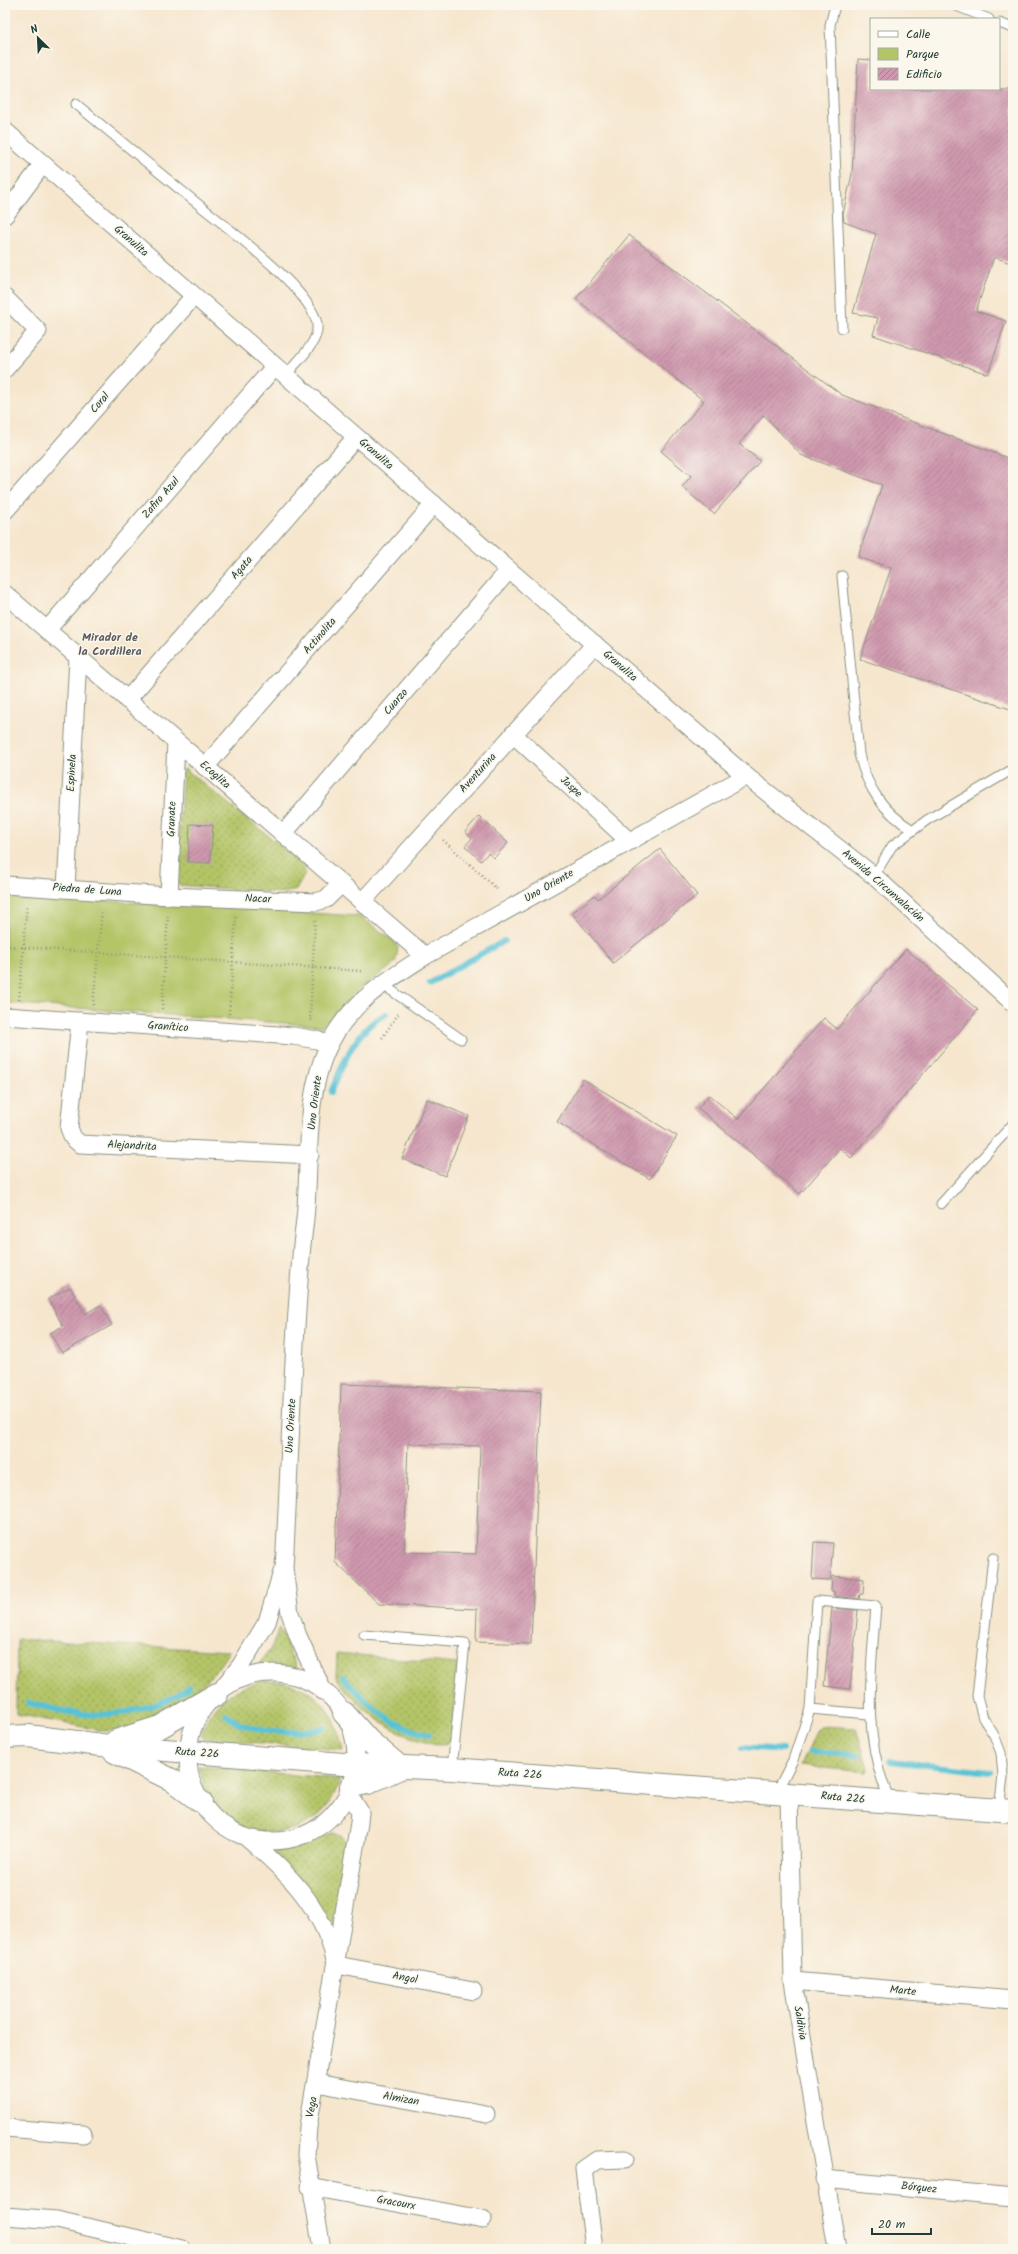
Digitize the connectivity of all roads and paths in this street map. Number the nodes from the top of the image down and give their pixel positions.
1 (835, 5) edge
2 (954, 5) edge
3 (986, 18) edge
4 (1000, 23) edge
5 (1013, 28) edge
6 (76, 104) dead end
7 (5, 131) edge
8 (43, 164) junction
9 (5, 215) edge
10 (194, 296) junction
11 (5, 298) edge
12 (842, 328) dead end
13 (5, 369) edge
14 (280, 371) junction
15 (356, 437) junction
16 (434, 504) junction
17 (5, 510) edge
18 (509, 570) junction
19 (842, 576) dead end
20 (5, 594) edge
21 (47, 630) junction
22 (595, 644) junction
23 (78, 657) junction
24 (127, 700) junction
25 (514, 734) junction
26 (176, 742) junction
27 (205, 767) junction
28 (1013, 769) edge
29 (746, 776) junction
30 (429, 828) junction
31 (913, 830) junction
32 (283, 834) junction
33 (629, 840) junction
34 (874, 876) junction
35 (341, 884) junction
36 (5, 885) edge
37 (29, 886) junction
38 (66, 889) junction
39 (497, 889) dead end
40 (103, 892) junction
41 (169, 896) junction
42 (238, 898) junction
43 (316, 902) junction
44 (362, 902) junction
45 (5, 946) edge
46 (24, 947) junction
47 (98, 952) junction
48 (425, 956) junction
49 (165, 957) junction
50 (233, 962) junction
51 (312, 967) junction
52 (361, 971) dead end
53 (382, 984) junction
54 (408, 1001) junction
55 (1013, 1003) edge
56 (11, 1017) edge
57 (86, 1021) junction
58 (316, 1021) dead end
59 (160, 1027) junction
60 (228, 1031) junction
61 (382, 1038) dead end
62 (461, 1039) dead end
63 (329, 1045) junction
64 (1013, 1124) edge
65 (310, 1155) junction
66 (941, 1204) dead end
67 (993, 1558) dead end
68 (284, 1568) junction
69 (364, 1635) dead end
70 (323, 1691) junction
71 (217, 1694) junction
72 (810, 1709) junction
73 (344, 1714) junction
74 (869, 1714) junction
75 (5, 1728) edge
76 (28, 1736) junction
77 (5, 1737) edge
78 (101, 1745) junction
79 (188, 1752) junction
80 (356, 1765) junction
81 (400, 1768) junction
82 (452, 1769) junction
83 (349, 1790) junction
84 (782, 1794) junction
85 (201, 1802) junction
86 (891, 1802) junction
87 (1006, 1811) edge
88 (246, 1837) junction
89 (337, 1965) junction
90 (793, 1981) junction
91 (473, 1991) dead end
92 (1013, 2000) edge
93 (316, 2083) junction
94 (486, 2114) dead end
95 (5, 2128) edge
96 (83, 2134) dead end
97 (625, 2159) dead end
98 (824, 2179) junction
99 (310, 2187) junction
100 (1013, 2197) edge
101 (5, 2216) edge
102 (483, 2219) dead end
103 (182, 2249) edge
104 (322, 2249) edge
105 (594, 2249) edge
106 (837, 2249) edge

1 - 12 lane
2 - 3 lane
4 - 5 lane
6 - 14 lane
7 - 8 street, Granulita
8 - 9 street
8 - 10 street, Granulita
10 - 14 street, Granulita
10 - 17 street, Coral
11 - 13 street
14 - 15 street, Granulita
14 - 21 street, Zafiro Azul
15 - 16 street, Granulita
15 - 24 street, Agata
16 - 18 street, Granulita
16 - 27 street, Actinolita
18 - 22 street, Granulita
18 - 32 street, Cuarzo
19 - 31 lane
20 - 21 street, Ecoglita
21 - 23 street, Ecoglita
22 - 25 street, Aventurina
22 - 29 street, Granulita
23 - 24 street, Ecoglita
23 - 38 street, Espinela
24 - 26 street, Ecoglita
25 - 30 street, Aventurina
25 - 33 street, Jaspe
26 - 27 street, Ecoglita
26 - 41 street, Granate
27 - 32 street, Ecoglita
28 - 31 lane
29 - 33 street, Uno Oriente
29 - 34 street, Avenida Circunvalación
30 - 39 path
30 - 44 street, Aventurina
31 - 34 lane
32 - 35 street, Ecoglita
33 - 48 street, Uno Oriente
34 - 55 street, Avenida Circunvalación
35 - 43 street
35 - 44 street, Ecoglita
36 - 37 street, Piedra de Luna
37 - 38 street, Piedra de Luna
37 - 46 path
38 - 40 street, Piedra de Luna
40 - 41 street, Piedra de Luna
40 - 47 path
41 - 42 street, Nacar
41 - 49 path
42 - 43 street, Nacar
42 - 50 path
43 - 51 path
44 - 48 street, Ecoglita
45 - 46 path
46 - 47 path
46 - 56 path
47 - 49 path
47 - 57 path
48 - 53 street, Uno Oriente
49 - 50 path
49 - 59 path
50 - 51 path
50 - 60 path
51 - 52 path
51 - 58 path
53 - 54 lane
53 - 63 street, Uno Oriente
54 - 61 path
54 - 62 lane
56 - 57 street, Granítico
57 - 59 street, Granítico
57 - 65 street, Alejandrita
59 - 60 street, Granítico
60 - 63 street, Granítico
63 - 65 street, Uno Oriente
64 - 66 lane
65 - 68 street, Uno Oriente
67 - 87 lane
68 - 70 street, Uno Oriente
68 - 71 street, Uno Oriente
69 - 82 lane
70 - 71 street
70 - 73 street
71 - 78 main road
71 - 79 street
72 - 74 lane
72 - 74 lane
72 - 84 lane
73 - 80 street
73 - 81 main road
74 - 86 lane
75 - 76 main road, Ruta 226
76 - 77 main road, Ruta 226
76 - 78 main road, Ruta 226
78 - 79 main road, Ruta 226
78 - 85 main road
79 - 80 main road, Ruta 226
79 - 85 street
80 - 81 main road, Ruta 226
80 - 83 street
81 - 82 main road, Ruta 226
81 - 83 main road
82 - 84 main road, Ruta 226
83 - 88 street
83 - 89 street, Vega
84 - 86 main road, Ruta 226
84 - 90 street, Saldivia
85 - 88 street
86 - 87 main road, Ruta 226
88 - 89 street, Vega
89 - 91 street, Angol
89 - 93 street, Vega
90 - 92 street, Marte
90 - 98 street, Saldivia
93 - 94 street, Almizan
93 - 99 street, Vega
95 - 96 street
97 - 105 street
98 - 100 street, Bórquez
98 - 106 street, Saldivia
99 - 102 street, Gracourx
99 - 104 street, Vega
101 - 103 street

